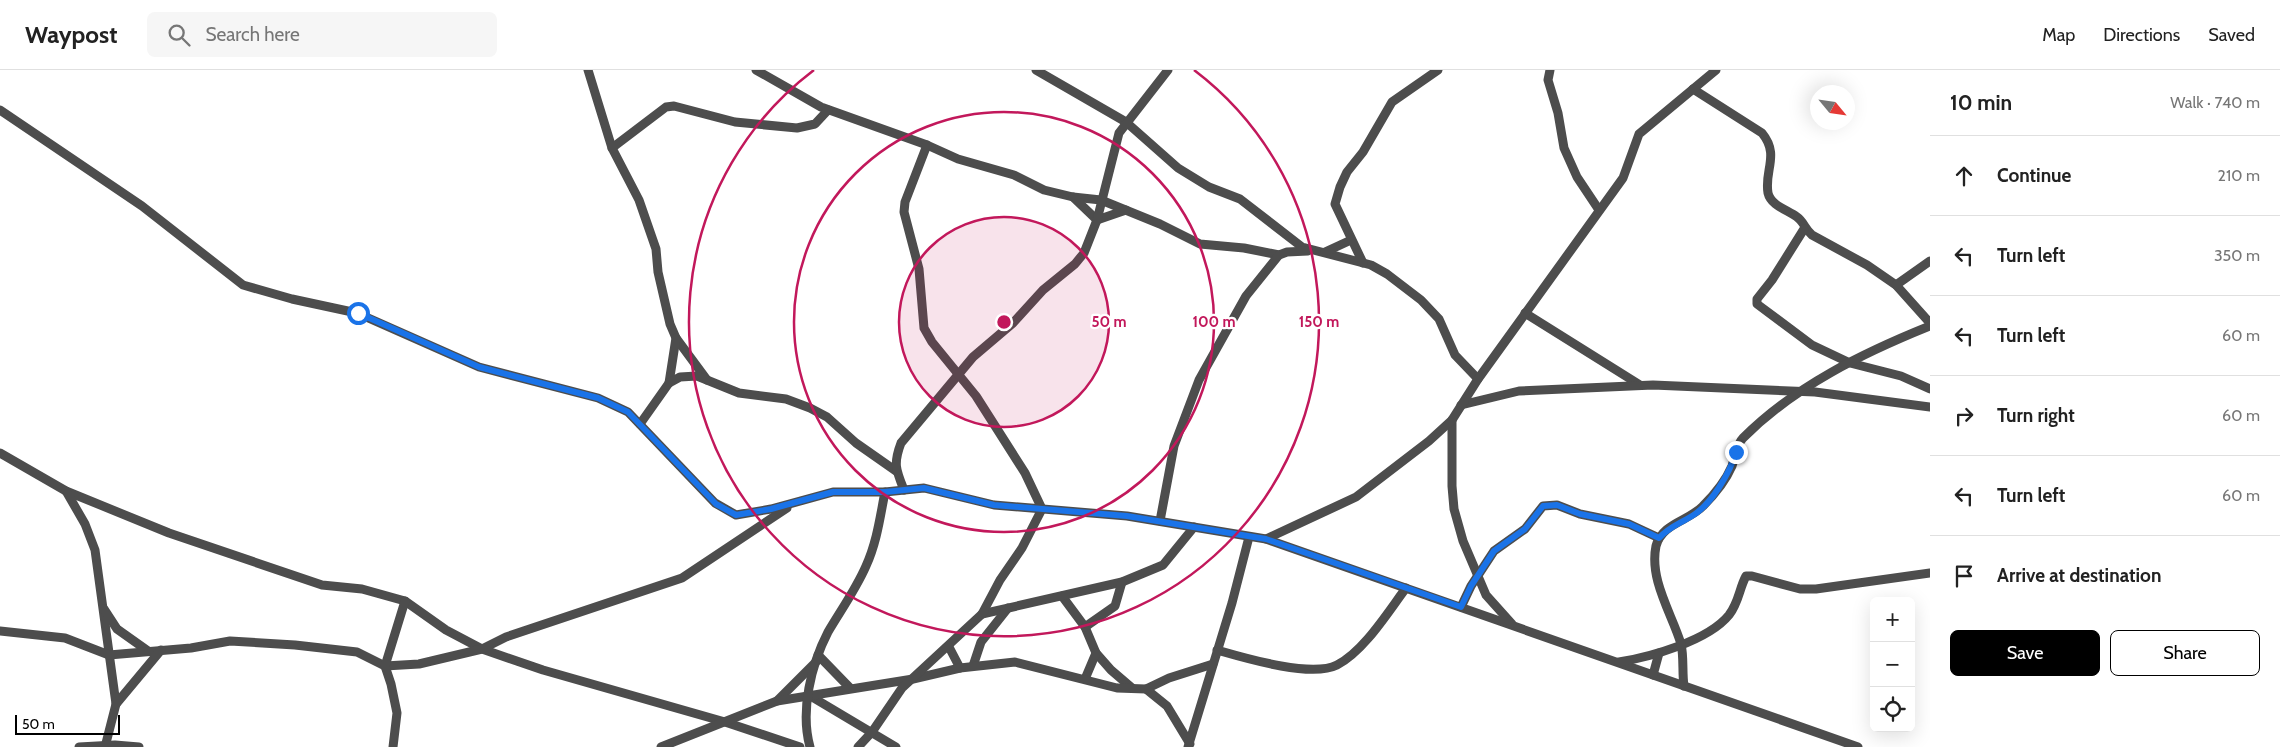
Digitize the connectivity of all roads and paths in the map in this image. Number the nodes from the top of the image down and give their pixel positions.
1 (588, 70) edge
2 (756, 70) edge
3 (1036, 70) edge
4 (1168, 70) edge
5 (1438, 70) edge
6 (1550, 70) edge
7 (1716, 70) edge
8 (1693, 89) junction
9 (0, 110) edge
10 (828, 110) junction
11 (1126, 122) junction
12 (927, 145) junction
13 (612, 148) junction
14 (1073, 197) junction
15 (1101, 200) junction
16 (1126, 210) junction
17 (1599, 210) junction
18 (1097, 220) junction
19 (1804, 229) junction
20 (1291, 239) junction
21 (1351, 240) junction
22 (1311, 250) junction
23 (1325, 252) junction
24 (1283, 254) junction
25 (1930, 261) edge
26 (1363, 263) junction
27 (1896, 286) junction
28 (1525, 313) junction
29 (1930, 324) edge
30 (676, 338) junction
31 (1850, 363) junction
32 (959, 375) junction
33 (1478, 379) junction
34 (707, 380) junction
35 (669, 384) junction
36 (1640, 386) junction
37 (1930, 389) edge
38 (1798, 391) junction
39 (1462, 405) junction
40 (1930, 407) edge
41 (1452, 420) junction
42 (640, 424) junction
43 (0, 452) edge
44 (896, 471) junction
45 (904, 490) junction
46 (66, 491) junction
47 (885, 492) junction
48 (795, 502) junction
49 (1042, 509) junction
50 (1160, 521) junction
51 (1194, 528) junction
52 (1249, 537) junction
53 (1659, 538) junction
54 (1266, 539) junction
55 (1930, 573) edge
56 (1477, 576) junction
57 (1122, 582) junction
58 (1406, 588) junction
59 (1062, 596) junction
60 (405, 601) junction
61 (102, 604) junction
62 (1461, 607) junction
63 (1008, 608) junction
64 (982, 614) junction
65 (1512, 624) junction
66 (1085, 627) junction
67 (0, 631) edge
68 (1682, 646) junction
69 (948, 647) junction
70 (482, 648) junction
71 (162, 650) junction
72 (1217, 650) junction
73 (148, 651) junction
74 (1096, 653) junction
75 (1659, 653) junction
76 (109, 654) junction
77 (818, 658) junction
78 (1617, 662) junction
79 (1213, 664) junction
80 (385, 666) junction
81 (973, 666) junction
82 (960, 668) junction
83 (1653, 675) junction
84 (913, 679) junction
85 (1085, 679) junction
86 (1684, 686) junction
87 (850, 688) junction
88 (1132, 688) junction
89 (1146, 689) junction
90 (810, 697) junction
91 (776, 701) junction
92 (116, 704) junction
93 (725, 722) junction
94 (872, 732) junction
95 (1190, 745) edge
96 (105, 746) edge
97 (79, 747) edge
98 (139, 747) edge
99 (393, 747) edge
100 (661, 747) edge
101 (800, 747) edge
102 (810, 747) edge
103 (858, 747) edge
104 (896, 747) edge
105 (1858, 747) edge

1 - 13 street
2 - 10 street
3 - 11 street
4 - 11 street
5 - 21 street
6 - 17 street
7 - 8 street
8 - 17 street
8 - 19 street
9 - 42 street
10 - 12 street
10 - 13 street
11 - 15 street
11 - 20 street
12 - 14 street
12 - 32 street
13 - 30 street
14 - 15 street
14 - 18 street
15 - 16 street
15 - 18 street
16 - 18 street
16 - 24 street
17 - 28 street
18 - 32 street
19 - 27 street
19 - 31 street
20 - 22 street
20 - 24 street
21 - 23 street
21 - 26 street
22 - 23 street
22 - 24 street
23 - 26 street
24 - 50 street
25 - 27 street
26 - 33 street
27 - 29 street
28 - 33 street
28 - 36 street
29 - 31 street
30 - 34 street
30 - 35 street
31 - 37 street
31 - 38 street
32 - 44 street
32 - 49 street
33 - 39 street
34 - 35 street
34 - 44 street
35 - 42 street
36 - 38 street
36 - 39 street
38 - 40 street
38 - 53 street
39 - 41 street
41 - 54 street
41 - 56 street
42 - 48 street
43 - 46 street
44 - 45 street
45 - 47 street
45 - 49 street
46 - 60 street
46 - 61 street
47 - 48 street
47 - 77 street
48 - 70 street
49 - 50 street
49 - 64 street
50 - 51 street
51 - 52 street
51 - 57 street
52 - 54 street
52 - 72 street
53 - 56 street
53 - 68 street
54 - 58 street
55 - 68 street
56 - 62 street
56 - 65 street
57 - 59 street
57 - 66 street
58 - 62 street
58 - 72 street
59 - 63 street
59 - 66 street
60 - 70 street
60 - 80 street
61 - 73 street
61 - 76 street
62 - 65 street
63 - 64 street
63 - 81 street
64 - 69 street
65 - 78 street
66 - 74 street
67 - 76 street
68 - 75 street
68 - 86 street
69 - 82 street
69 - 84 street
70 - 80 street
70 - 93 street
71 - 73 street
71 - 80 street
71 - 92 street
72 - 79 street
73 - 76 street
74 - 85 street
74 - 88 street
75 - 78 street
75 - 83 street
76 - 92 street
77 - 87 street
77 - 90 street
77 - 91 street
78 - 83 street
79 - 89 street
79 - 95 street
80 - 99 street
81 - 82 street
81 - 85 street
82 - 84 street
83 - 86 street
84 - 87 street
84 - 94 street
85 - 88 street
86 - 105 street
87 - 90 street
88 - 89 street
89 - 95 street
90 - 91 street
90 - 94 street
90 - 102 street
91 - 93 street
92 - 96 street
93 - 100 street
93 - 101 street
94 - 103 street
94 - 104 street
96 - 97 street
96 - 98 street

